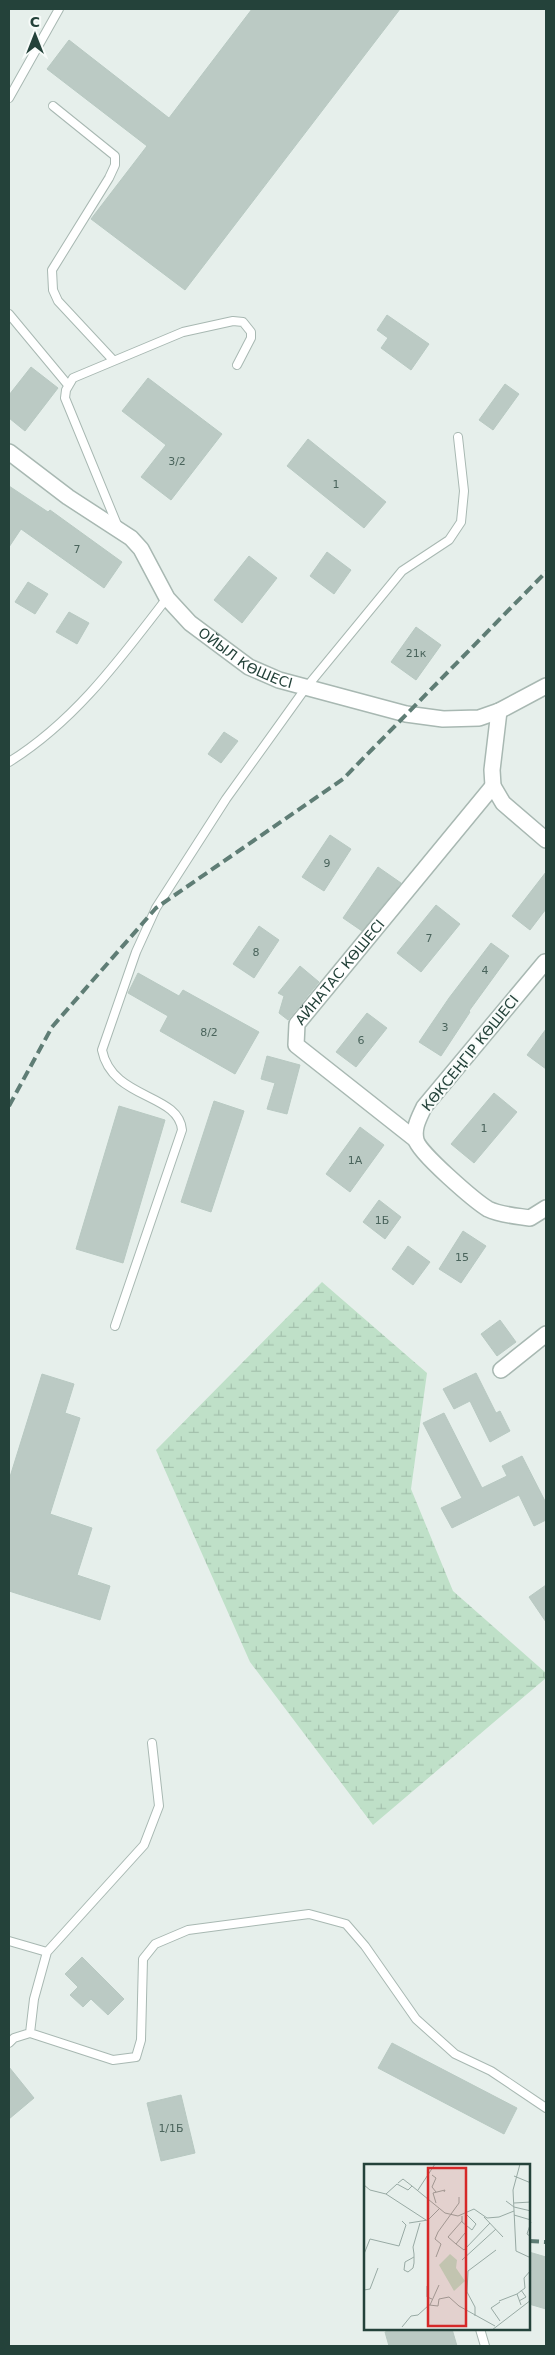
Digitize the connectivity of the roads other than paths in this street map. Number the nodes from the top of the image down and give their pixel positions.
1 (59, 9) edge
2 (9, 98) edge
3 (53, 106) dead end
4 (9, 314) edge
5 (113, 360) junction
6 (237, 365) dead end
7 (68, 386) junction
8 (458, 436) dead end
9 (9, 452) edge
10 (120, 531) junction
11 (168, 598) junction
12 (546, 686) edge
13 (305, 689) junction
14 (500, 711) junction
15 (9, 762) edge
16 (493, 786) junction
17 (546, 840) edge
18 (545, 962) dead end
19 (415, 1139) junction
20 (546, 1208) edge
21 (115, 1326) dead end
22 (546, 1334) edge
23 (501, 1370) dead end
24 (152, 1743) dead end
25 (9, 1941) edge
26 (47, 1952) junction
27 (30, 2033) junction
28 (9, 2043) edge
29 (546, 2108) edge
30 (480, 2330) edge
31 (485, 2346) edge

1 - 2 lane
3 - 5 lane
4 - 7 lane
5 - 6 lane
5 - 7 lane
7 - 10 lane
8 - 13 lane
9 - 10 street, ОЙЫЛ КӨШЕСІ
10 - 11 street, ОЙЫЛ КӨШЕСІ
11 - 13 street, ОЙЫЛ КӨШЕСІ
11 - 15 lane
12 - 14 street, ОЙЫЛ КӨШЕСІ
13 - 14 street, ОЙЫЛ КӨШЕСІ
13 - 21 lane
14 - 16 street
16 - 17 street
16 - 19 street, АЙНАТАС КӨШЕСІ
18 - 19 street, КӨКСЕҢГІР КӨШЕСІ
19 - 20 street
22 - 23 street
24 - 26 lane
25 - 26 lane
26 - 27 lane
27 - 28 lane
27 - 29 lane
30 - 31 lane

